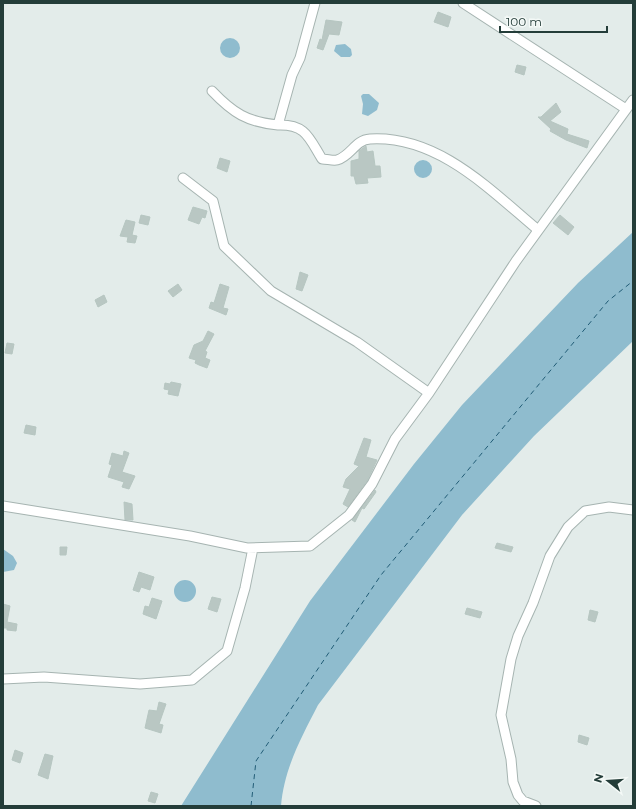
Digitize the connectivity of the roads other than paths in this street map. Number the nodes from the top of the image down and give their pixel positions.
1 (315, 3) edge
2 (462, 3) edge
3 (212, 91) dead end
4 (633, 100) edge
5 (626, 109) junction
6 (278, 125) junction
7 (183, 178) dead end
8 (538, 230) junction
9 (429, 393) junction
10 (3, 506) edge
11 (633, 510) edge
12 (253, 548) junction
13 (3, 679) edge
14 (536, 806) edge

1 - 6 street
2 - 5 street
3 - 6 street
4 - 5 street
5 - 8 street
6 - 8 street
7 - 9 street
8 - 9 street
9 - 12 street
10 - 12 street
11 - 14 street
12 - 13 street

